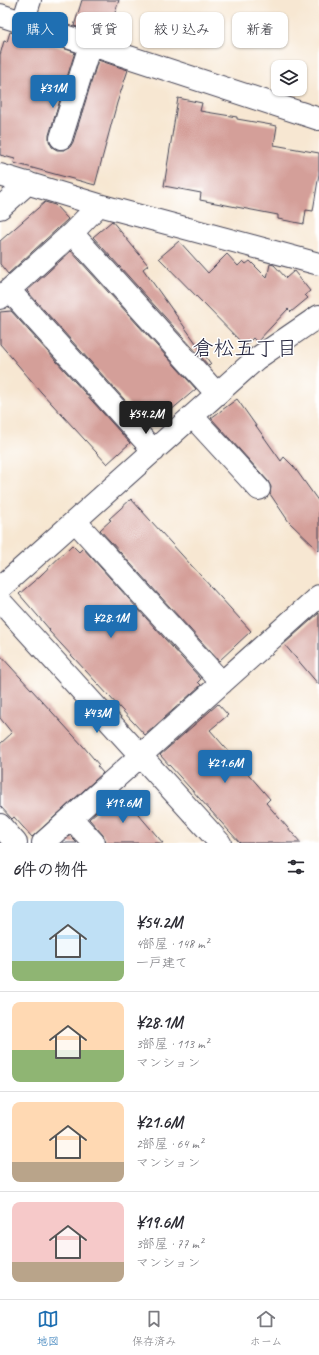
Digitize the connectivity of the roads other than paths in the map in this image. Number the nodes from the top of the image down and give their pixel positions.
1 (30, 0) edge
2 (26, 12) edge
3 (0, 14) edge
4 (12, 18) edge
5 (89, 48) edge
6 (99, 48) edge
7 (319, 120) edge
8 (61, 138) dead end
9 (0, 175) edge
10 (28, 183) junction
11 (99, 205) junction
12 (0, 208) edge
13 (72, 233) junction
14 (319, 264) edge
15 (5, 294) edge
16 (319, 316) edge
17 (217, 394) junction
18 (192, 416) junction
19 (154, 451) junction
20 (259, 489) dead end
21 (76, 521) junction
22 (0, 588) edge
23 (319, 596) edge
24 (0, 601) edge
25 (222, 683) junction
26 (140, 756) junction
27 (72, 818) junction
28 (0, 825) edge
29 (16, 843) edge
30 (43, 843) edge
31 (94, 843) edge
32 (220, 843) edge

1 - 2 street
3 - 4 street
5 - 8 street
6 - 7 street
9 - 10 street
10 - 11 street
10 - 12 street
11 - 13 street
11 - 14 street
13 - 15 street
13 - 17 street
15 - 19 street
16 - 17 street
17 - 18 street
18 - 19 street
18 - 20 street
19 - 21 street
21 - 22 street
21 - 25 street
23 - 25 street
24 - 26 street
25 - 26 street
26 - 27 street
26 - 32 street
27 - 30 street
27 - 31 street
28 - 29 street

